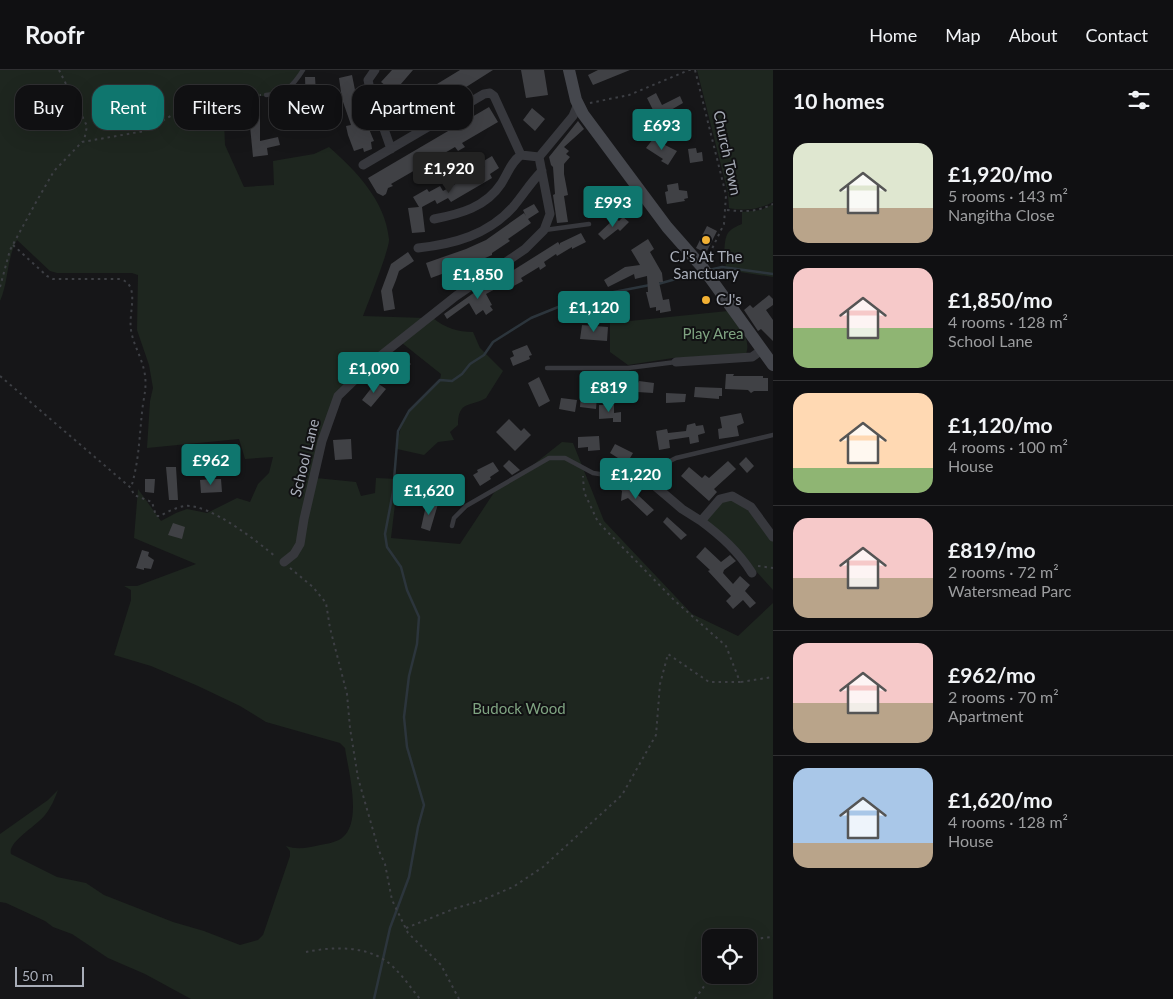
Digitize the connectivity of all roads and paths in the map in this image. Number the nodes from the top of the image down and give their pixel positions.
1 (59, 70) edge
2 (302, 70) edge
3 (375, 70) edge
4 (569, 70) edge
5 (695, 70) edge
6 (266, 95) joint
7 (578, 104) junction
8 (84, 142) junction
9 (391, 149) junction
10 (521, 155) junction
11 (539, 157) junction
12 (363, 166) dead end
13 (542, 171) junction
14 (773, 204) edge
15 (726, 210) junction
16 (440, 221) dead end
17 (589, 224) dead end
18 (544, 230) junction
19 (12, 245) junction
20 (418, 248) dead end
21 (704, 269) junction
22 (0, 287) edge
23 (762, 350) junction
24 (676, 362) joint
25 (773, 365) edge
26 (547, 368) dead end
27 (0, 376) edge
28 (773, 435) edge
29 (582, 467) junction
30 (648, 480) dead end
31 (131, 488) junction
32 (701, 521) junction
33 (452, 526) dead end
34 (773, 537) edge
35 (284, 562) junction
36 (773, 568) edge
37 (750, 570) joint
38 (773, 677) edge
39 (740, 682) junction
40 (406, 928) junction
41 (773, 937) edge
42 (757, 940) edge
43 (306, 952) dead end
44 (706, 984) edge
45 (420, 999) edge
46 (460, 999) edge
47 (695, 999) edge

1 - 8 path
2 - 6 lane
3 - 9 street
4 - 7 street
5 - 7 path
5 - 15 path, Church Town
6 - 8 path
7 - 11 street
7 - 21 street
8 - 19 path
9 - 10 street
9 - 12 street
10 - 11 street
10 - 16 street
11 - 13 street
13 - 18 street
13 - 20 street
14 - 15 path
15 - 21 path, Church Town
17 - 18 lane
18 - 35 street, School Lane
19 - 22 path
19 - 31 path
21 - 23 street
23 - 24 street
23 - 25 street
24 - 26 lane
27 - 31 path
28 - 29 lane
29 - 33 lane
29 - 39 path
30 - 32 street
31 - 35 path
32 - 34 street
32 - 37 street
35 - 40 path
36 - 37 path
38 - 39 path
39 - 40 path
40 - 46 path
41 - 42 path
43 - 45 path
44 - 47 path

